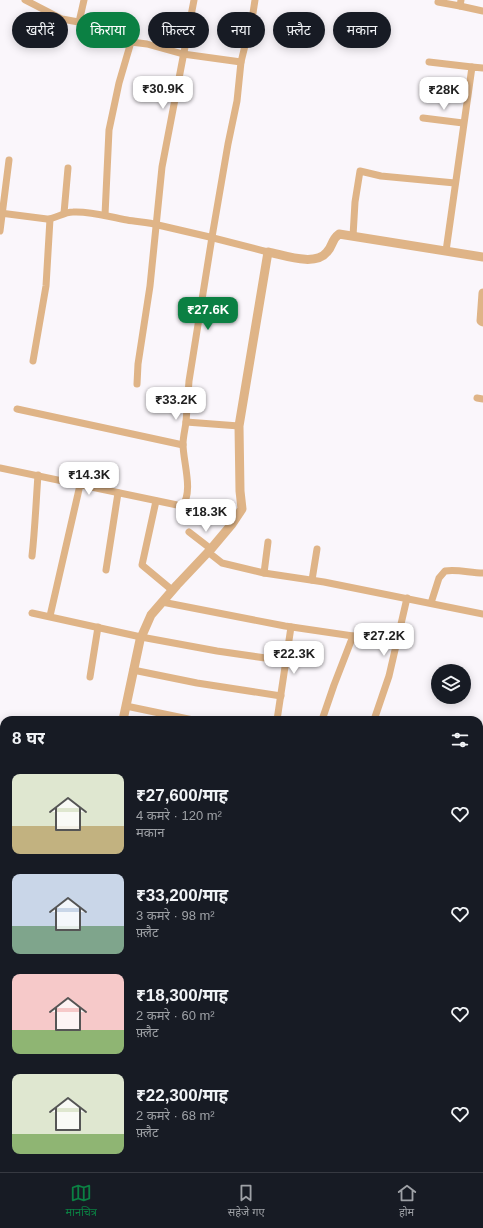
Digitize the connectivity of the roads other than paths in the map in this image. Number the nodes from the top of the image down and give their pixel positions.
1 (25, 0) edge
2 (84, 0) edge
3 (194, 0) edge
4 (255, 0) edge
5 (438, 2) dead end
6 (460, 3) edge
7 (483, 11) edge
8 (81, 12) edge
9 (76, 21) edge
10 (140, 43) edge
11 (129, 48) edge
12 (183, 54) junction
13 (241, 62) junction
14 (429, 62) dead end
15 (472, 67) junction
16 (483, 68) edge
17 (423, 118) dead end
18 (464, 123) junction
19 (9, 160) dead end
20 (68, 168) dead end
21 (455, 183) junction
22 (1, 213) edge
23 (64, 213) junction
24 (105, 215) junction
25 (50, 219) junction
26 (157, 224) junction
27 (0, 231) edge
28 (353, 236) junction
29 (212, 237) junction
30 (446, 251) junction
31 (268, 252) junction
32 (483, 257) edge
33 (483, 293) edge
34 (483, 322) edge
35 (33, 361) dead end
36 (136, 384) dead end
37 (17, 409) dead end
38 (186, 422) junction
39 (239, 426) junction
40 (183, 445) junction
41 (0, 468) edge
42 (38, 475) junction
43 (80, 484) junction
44 (118, 493) junction
45 (156, 501) junction
46 (189, 532) dead end
47 (268, 542) dead end
48 (317, 549) dead end
49 (209, 550) junction
50 (32, 556) dead end
51 (106, 570) dead end
52 (264, 573) junction
53 (483, 573) edge
54 (312, 580) junction
55 (172, 590) junction
56 (407, 598) junction
57 (162, 602) junction
58 (431, 603) junction
59 (32, 613) dead end
60 (483, 614) edge
61 (50, 616) junction
62 (98, 627) junction
63 (291, 627) junction
64 (353, 636) junction
65 (141, 637) junction
66 (396, 646) junction
67 (286, 661) junction
68 (134, 670) junction
69 (90, 677) dead end
70 (281, 696) junction
71 (126, 706) junction
72 (124, 716) edge
73 (174, 716) edge
74 (278, 716) edge
75 (324, 716) edge
76 (375, 716) edge

1 - 9 street
2 - 8 street
3 - 12 street
4 - 13 street
5 - 6 street
6 - 7 street
10 - 12 street
11 - 24 street
12 - 13 street
12 - 26 street
13 - 29 street
14 - 15 street
15 - 16 street
15 - 18 street
17 - 18 street
18 - 21 street
19 - 22 street
20 - 23 street
21 - 28 street
21 - 30 street
22 - 25 street
22 - 27 street
23 - 24 street
23 - 25 street
24 - 26 street
25 - 35 street
26 - 29 street
26 - 36 street
28 - 30 street
28 - 31 street
29 - 31 street
29 - 38 street
30 - 32 street
31 - 39 street
33 - 34 street
37 - 40 street
38 - 39 street
38 - 40 street
39 - 49 street
40 - 45 street
41 - 42 street
42 - 43 street
42 - 50 street
43 - 44 street
43 - 61 street
44 - 45 street
44 - 51 street
45 - 55 street
46 - 49 street
47 - 52 street
48 - 54 street
49 - 52 street
49 - 55 street
52 - 54 street
53 - 58 street
54 - 56 street
55 - 57 street
56 - 58 street
56 - 66 street
57 - 63 street
57 - 65 street
58 - 60 street
59 - 61 street
61 - 62 street
62 - 65 street
62 - 69 street
63 - 64 street
63 - 67 street
64 - 66 street
64 - 75 street
65 - 67 street
65 - 68 street
66 - 76 street
67 - 70 street
68 - 70 street
68 - 71 street
70 - 74 street
71 - 72 street
71 - 73 street

